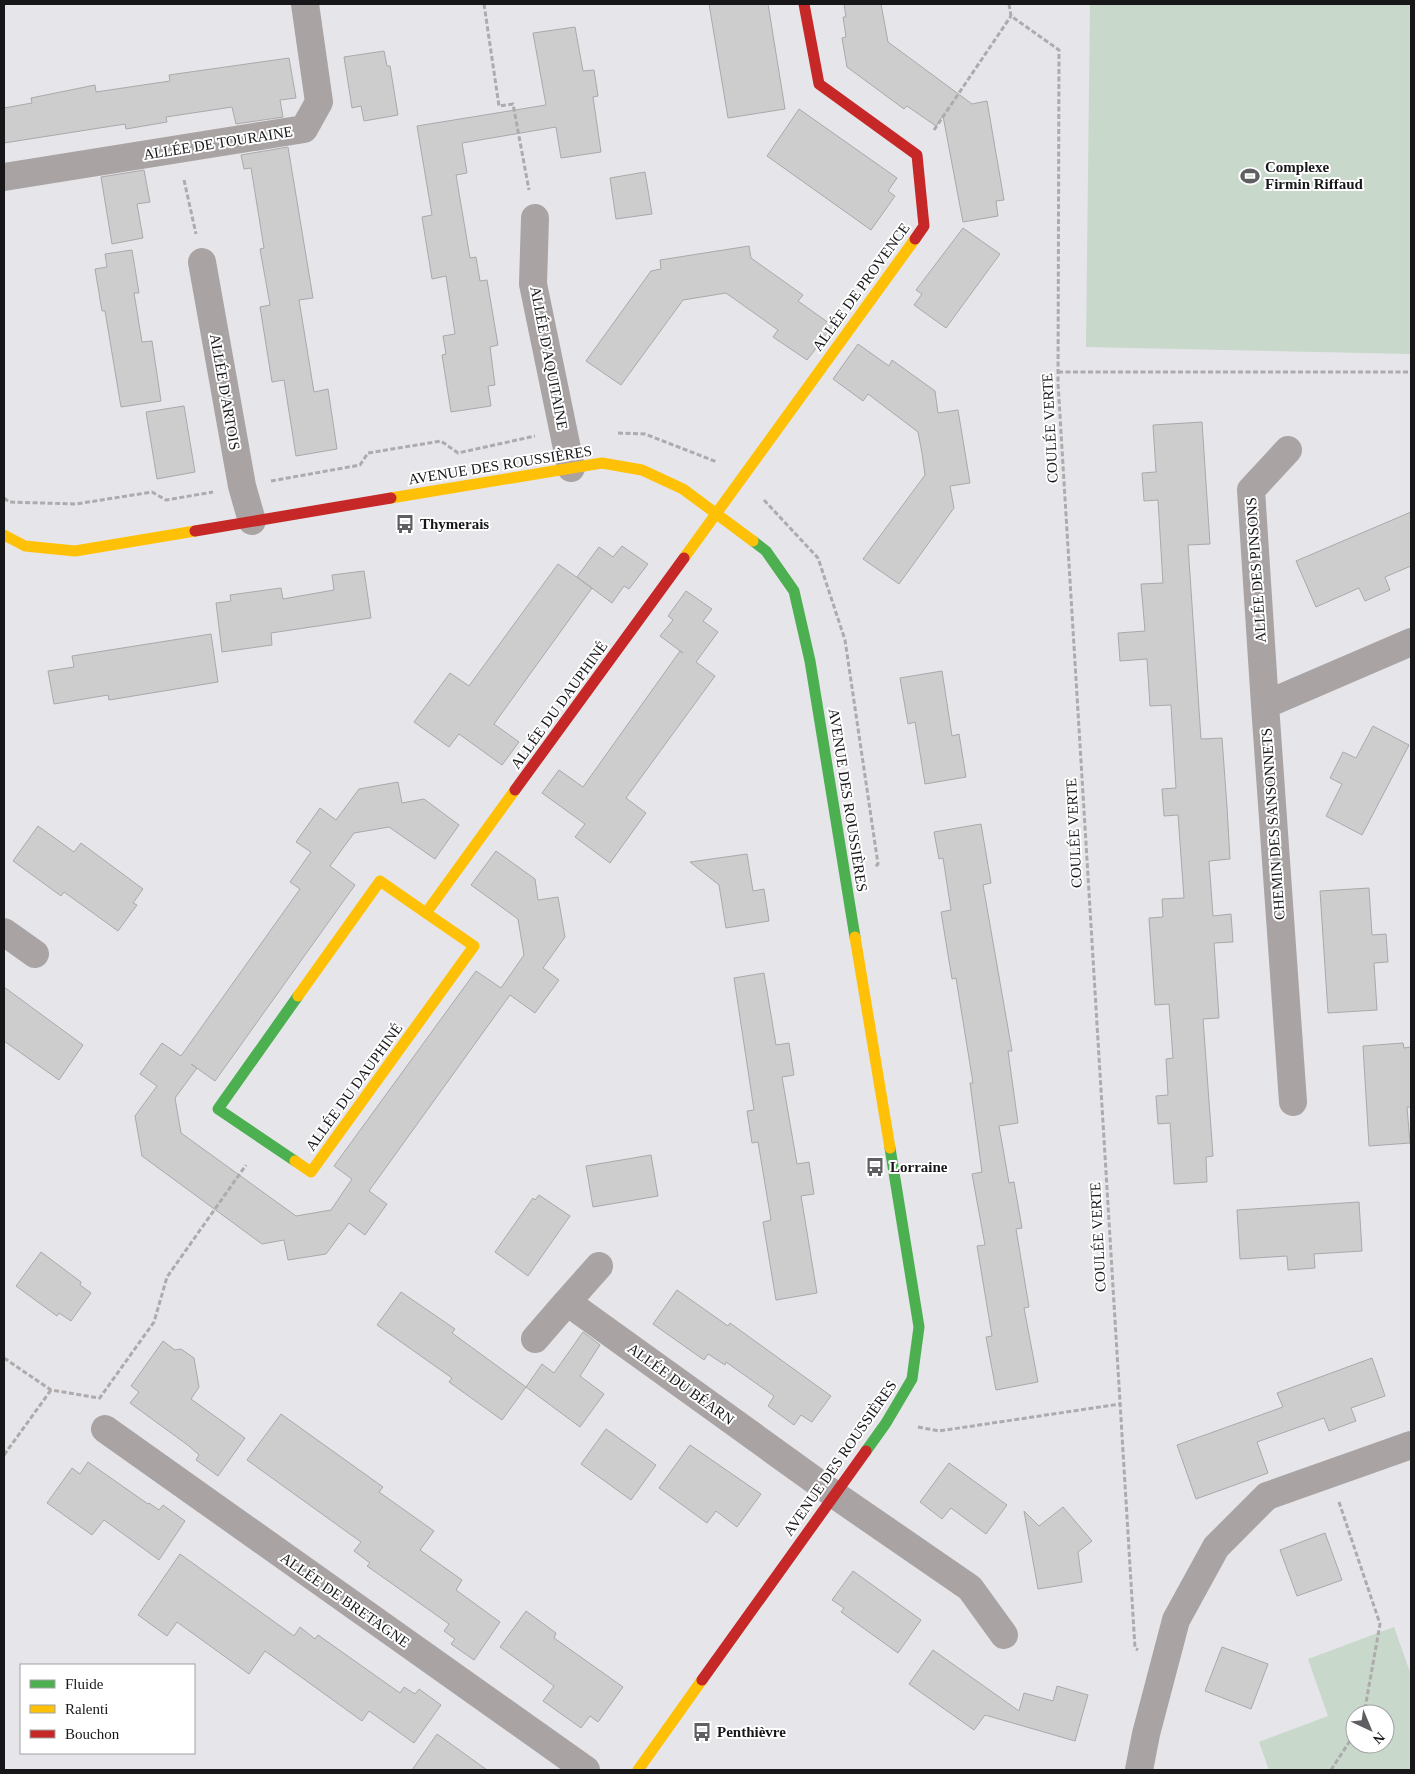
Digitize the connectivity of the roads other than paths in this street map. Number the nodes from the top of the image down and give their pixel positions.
1 (305, 4) edge
2 (804, 4) edge
3 (4, 177) edge
4 (535, 218) road end
5 (202, 262) road end
6 (1288, 450) dead end
7 (571, 468) junction
8 (716, 514) junction
9 (252, 521) junction
10 (4, 535) edge
11 (1411, 642) edge
12 (1265, 705) junction
13 (426, 914) junction
14 (4, 932) edge
15 (35, 954) dead end
16 (1293, 1102) dead end
17 (599, 1266) dead end
18 (567, 1302) junction
19 (535, 1339) dead end
20 (105, 1429) road end
21 (1411, 1445) edge
22 (835, 1495) junction
23 (1004, 1635) dead end
24 (586, 1770) edge
25 (638, 1770) edge
26 (1139, 1770) edge

1 - 3 street, ALLÉE DE TOURAINE
2 - 8 street, ALLÉE DE PROVENCE
4 - 7 street, ALLÉE D'AQUITAINE
5 - 9 street, ALLÉE D'ARTOIS
6 - 12 street, ALLÉE DES PINSONS
7 - 8 street, AVENUE DES ROUSSIÈRES
7 - 9 street, AVENUE DES ROUSSIÈRES
8 - 13 street, ALLÉE DU DAUPHINÉ
8 - 22 street, AVENUE DES ROUSSIÈRES
9 - 10 street, AVENUE DES ROUSSIÈRES
11 - 12 street
12 - 16 street, CHEMIN DES SANSONNETS
13 - 13 street, ALLÉE DU DAUPHINÉ
14 - 15 street
17 - 18 street
18 - 19 street
18 - 22 street, ALLÉE DU BÉARN
20 - 24 street, ALLÉE DE BRETAGNE
21 - 26 street
22 - 23 street, ALLÉE DU BÉARN
22 - 25 street, AVENUE DES ROUSSIÈRES

